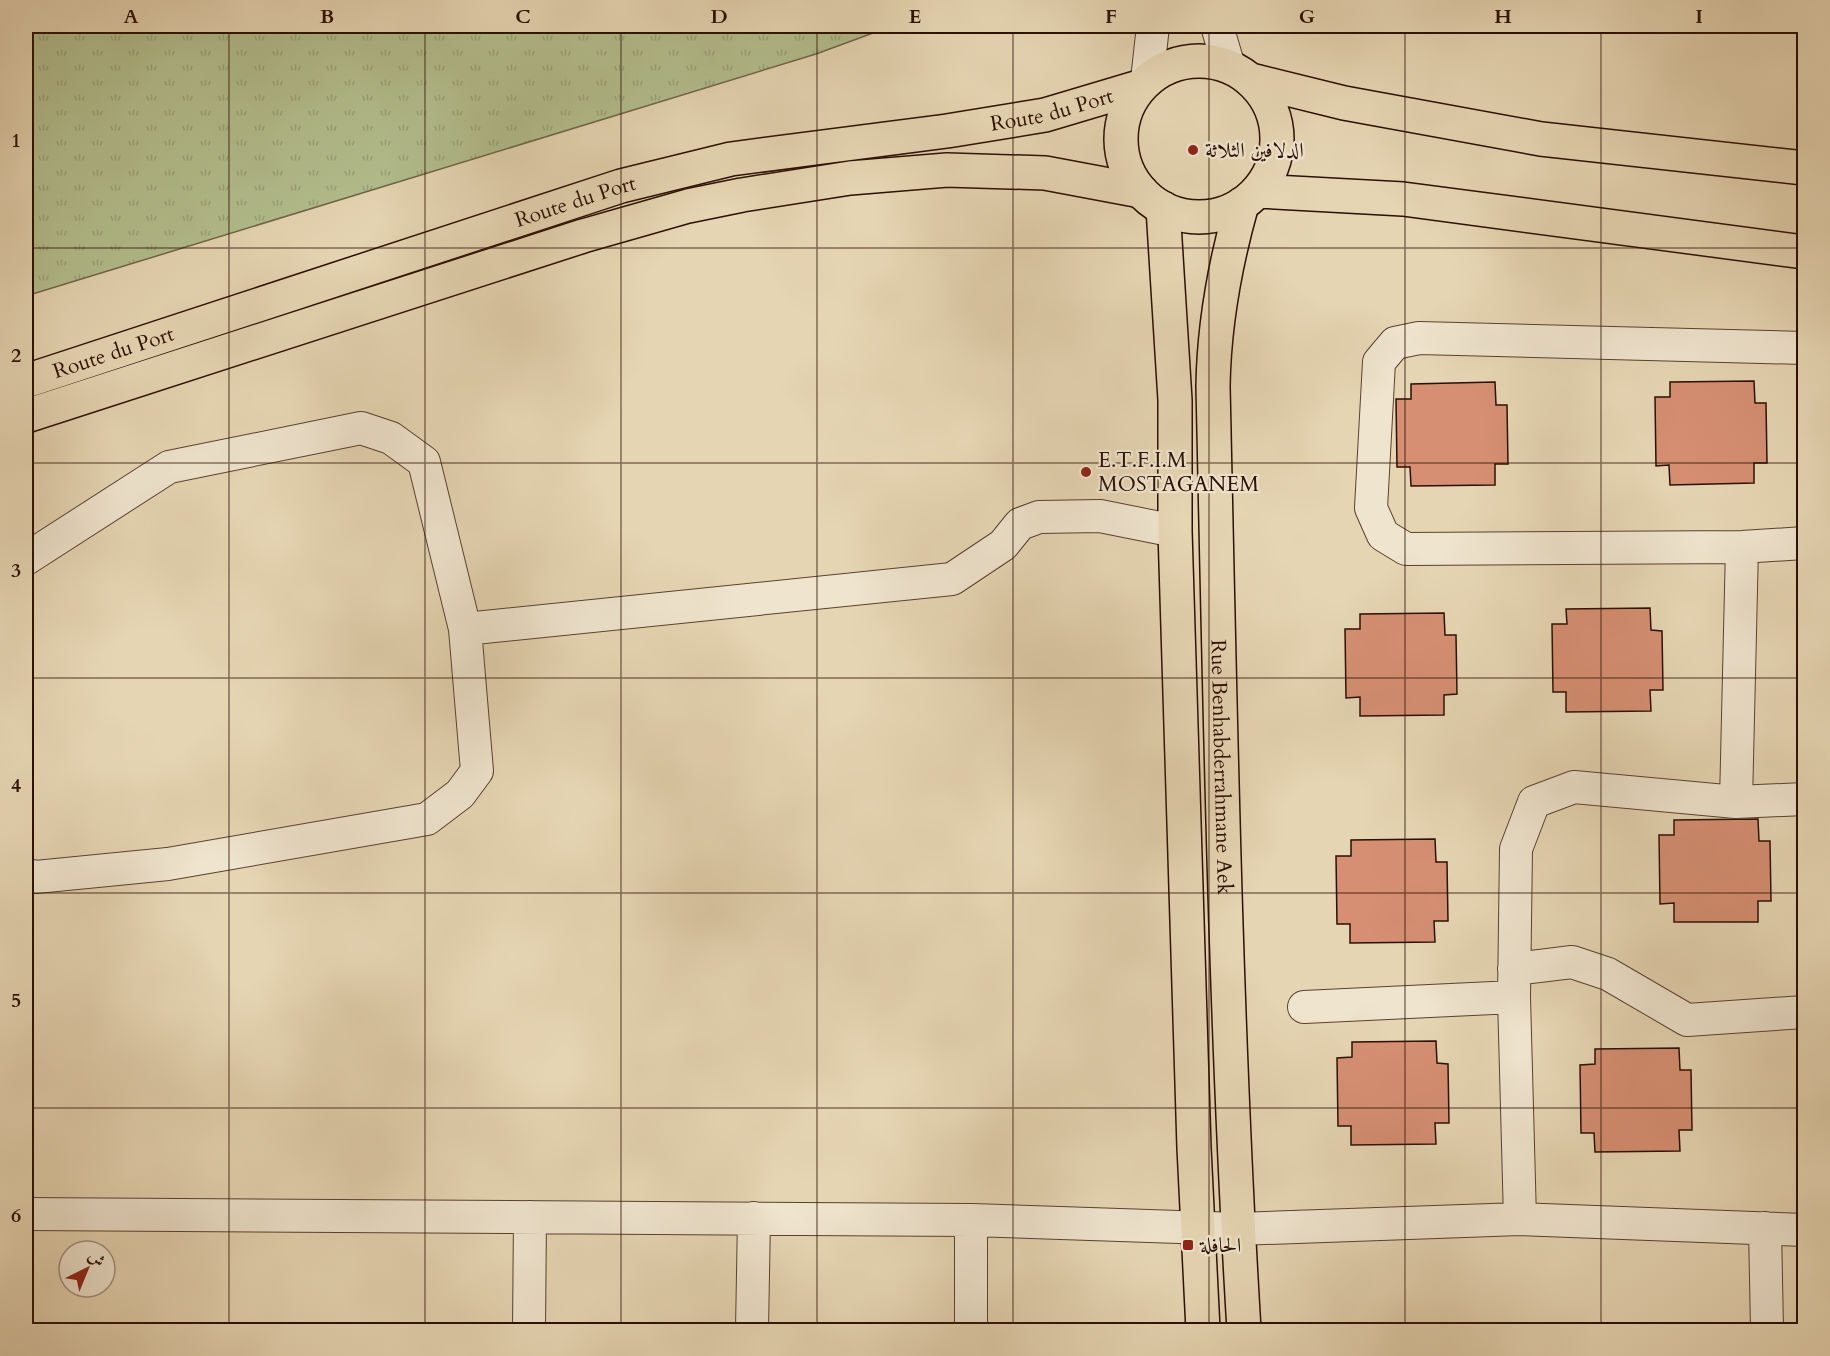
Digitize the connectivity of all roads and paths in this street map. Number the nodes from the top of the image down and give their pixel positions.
1 (1153, 26) edge
2 (1217, 26) edge
3 (1240, 74) junction
4 (1143, 84) junction
5 (1804, 168) edge
6 (1250, 198) junction
7 (1152, 200) junction
8 (1804, 252) edge
9 (1804, 348) edge
10 (26, 381) edge
11 (26, 416) edge
12 (1176, 531) junction
13 (1804, 543) edge
14 (1742, 548) junction
15 (26, 559) edge
16 (465, 628) junction
17 (1804, 799) edge
18 (1736, 802) junction
19 (26, 874) edge
20 (1514, 983) junction
21 (1304, 1007) dead end
22 (1804, 1012) edge
23 (26, 1214) edge
24 (530, 1217) junction
25 (754, 1218) junction
26 (1520, 1219) junction
27 (971, 1220) junction
28 (1198, 1228) junction
29 (1765, 1228) junction
30 (1238, 1229) junction
31 (1804, 1230) edge
32 (529, 1330) edge
33 (752, 1330) edge
34 (971, 1330) edge
35 (1203, 1330) edge
36 (1244, 1330) edge
37 (1767, 1330) edge

1 - 4 street
2 - 3 street
3 - 4 main road
3 - 5 main road
3 - 6 main road
4 - 7 main road
4 - 10 main road, Route du Port
6 - 7 main road
6 - 8 main road
6 - 30 main road, Rue Benhabderrahmane Aek
7 - 11 main road, Route du Port
7 - 12 main road, Rue Benhabderrahmane Aek
9 - 14 street
12 - 16 street
12 - 28 main road, Rue Benhabderrahmane Aek
13 - 14 street
14 - 18 street
15 - 16 street
16 - 19 street
17 - 18 street
18 - 20 street
20 - 21 street
20 - 22 street
20 - 26 street
23 - 24 street
24 - 25 street
24 - 32 street
25 - 27 street
25 - 33 street
26 - 29 street
26 - 30 street
27 - 28 street
27 - 34 street
28 - 30 street
28 - 35 main road, Rue Benhabderrahmane Aek
29 - 31 street
29 - 37 street
30 - 36 main road, Rue Benhabderrahmane Aek

